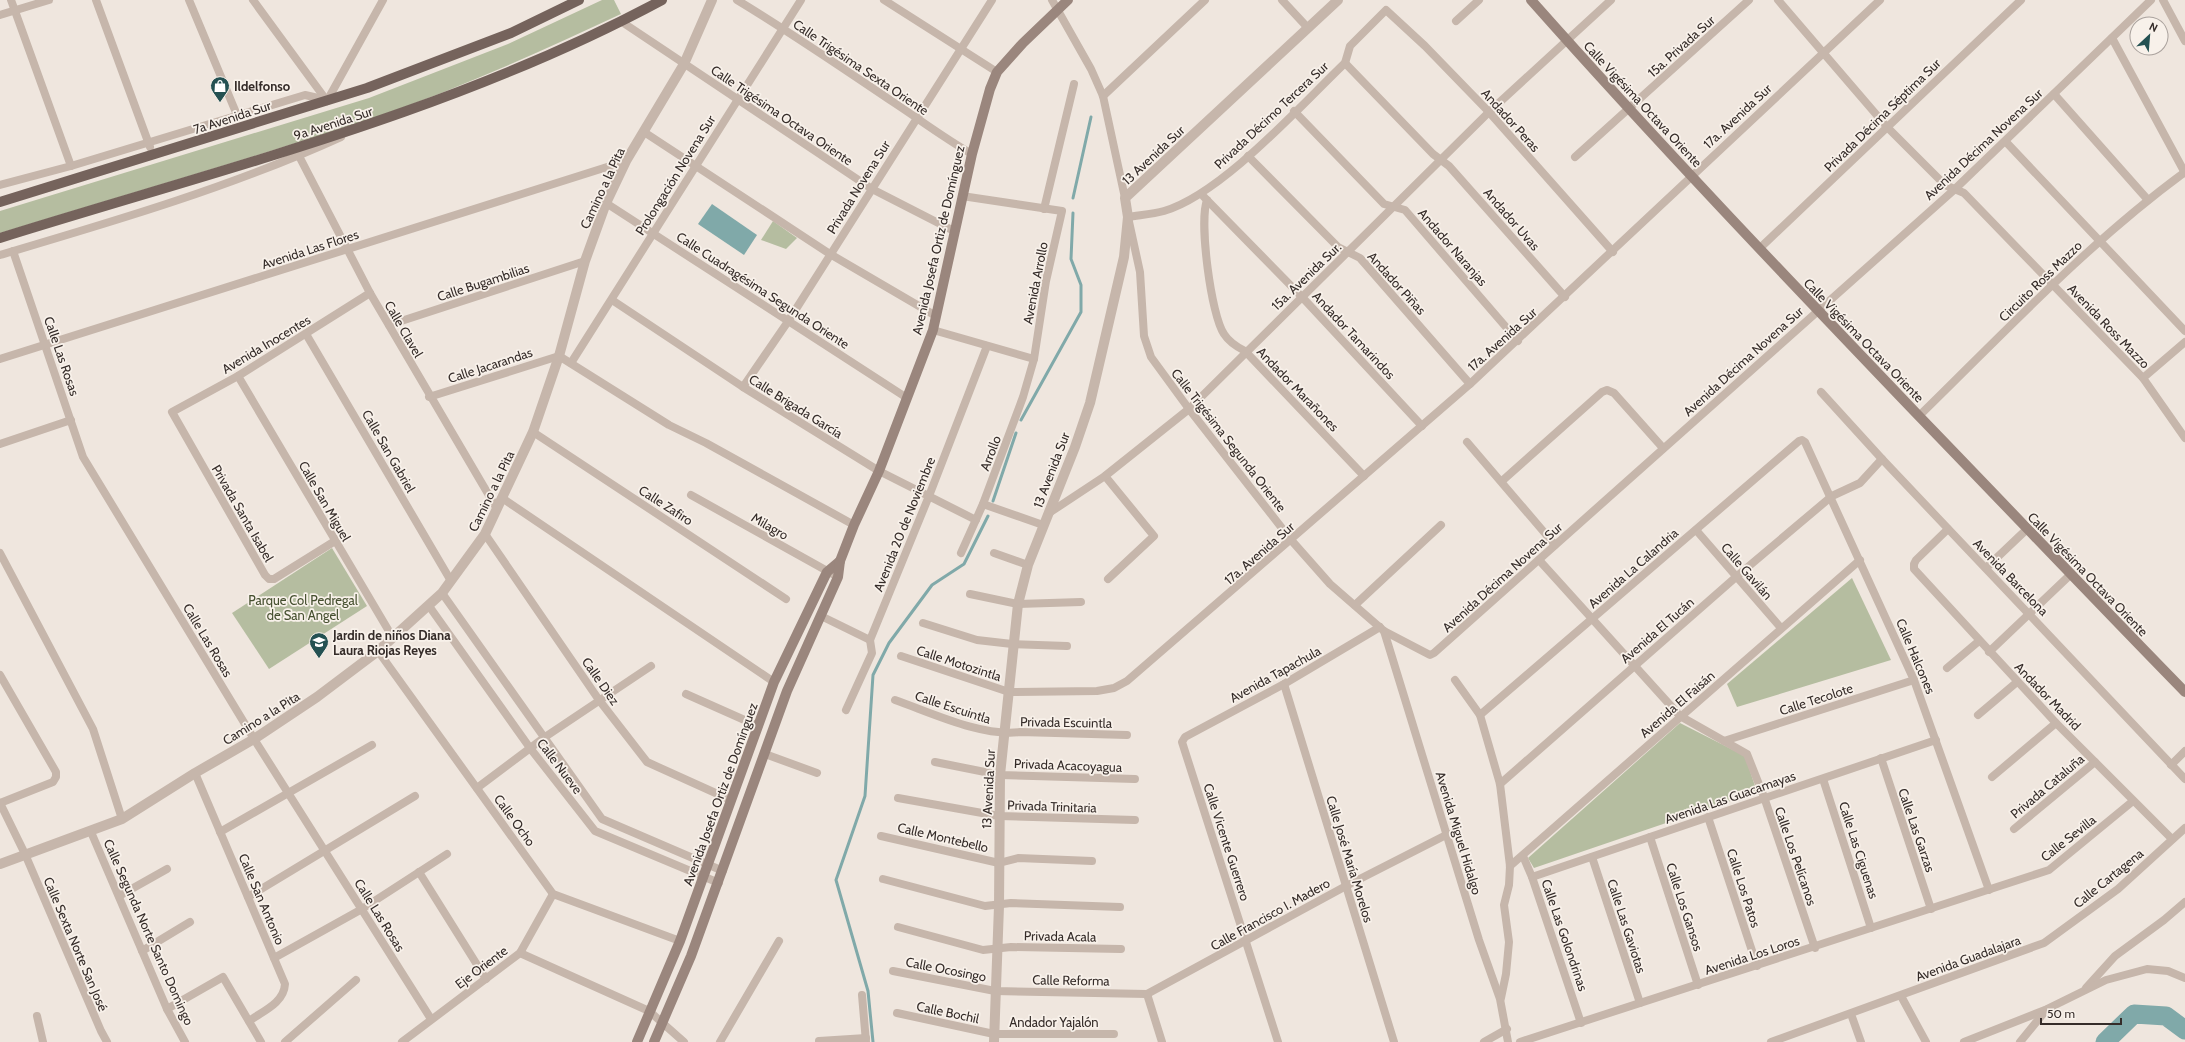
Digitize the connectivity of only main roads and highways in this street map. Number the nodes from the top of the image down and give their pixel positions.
1 (662, 0) edge
2 (1068, 0) edge
3 (1531, 0) edge
4 (572, 1) edge
5 (0, 202) edge
6 (0, 238) edge
7 (840, 561) junction
8 (2185, 692) edge
9 (636, 1042) edge
10 (654, 1042) edge

1 - 6 main road, 9a Avenida Sur
2 - 7 main road, Avenida Josefa Ortiz de Domínguez
3 - 8 main road, Calle Vigésima Octava Oriente
4 - 5 main road, 7a Avenida Sur
7 - 9 main road, Avenida Josefa Ortiz de Domínguez
7 - 10 main road, Avenida Josefa Ortiz de Domínguez

